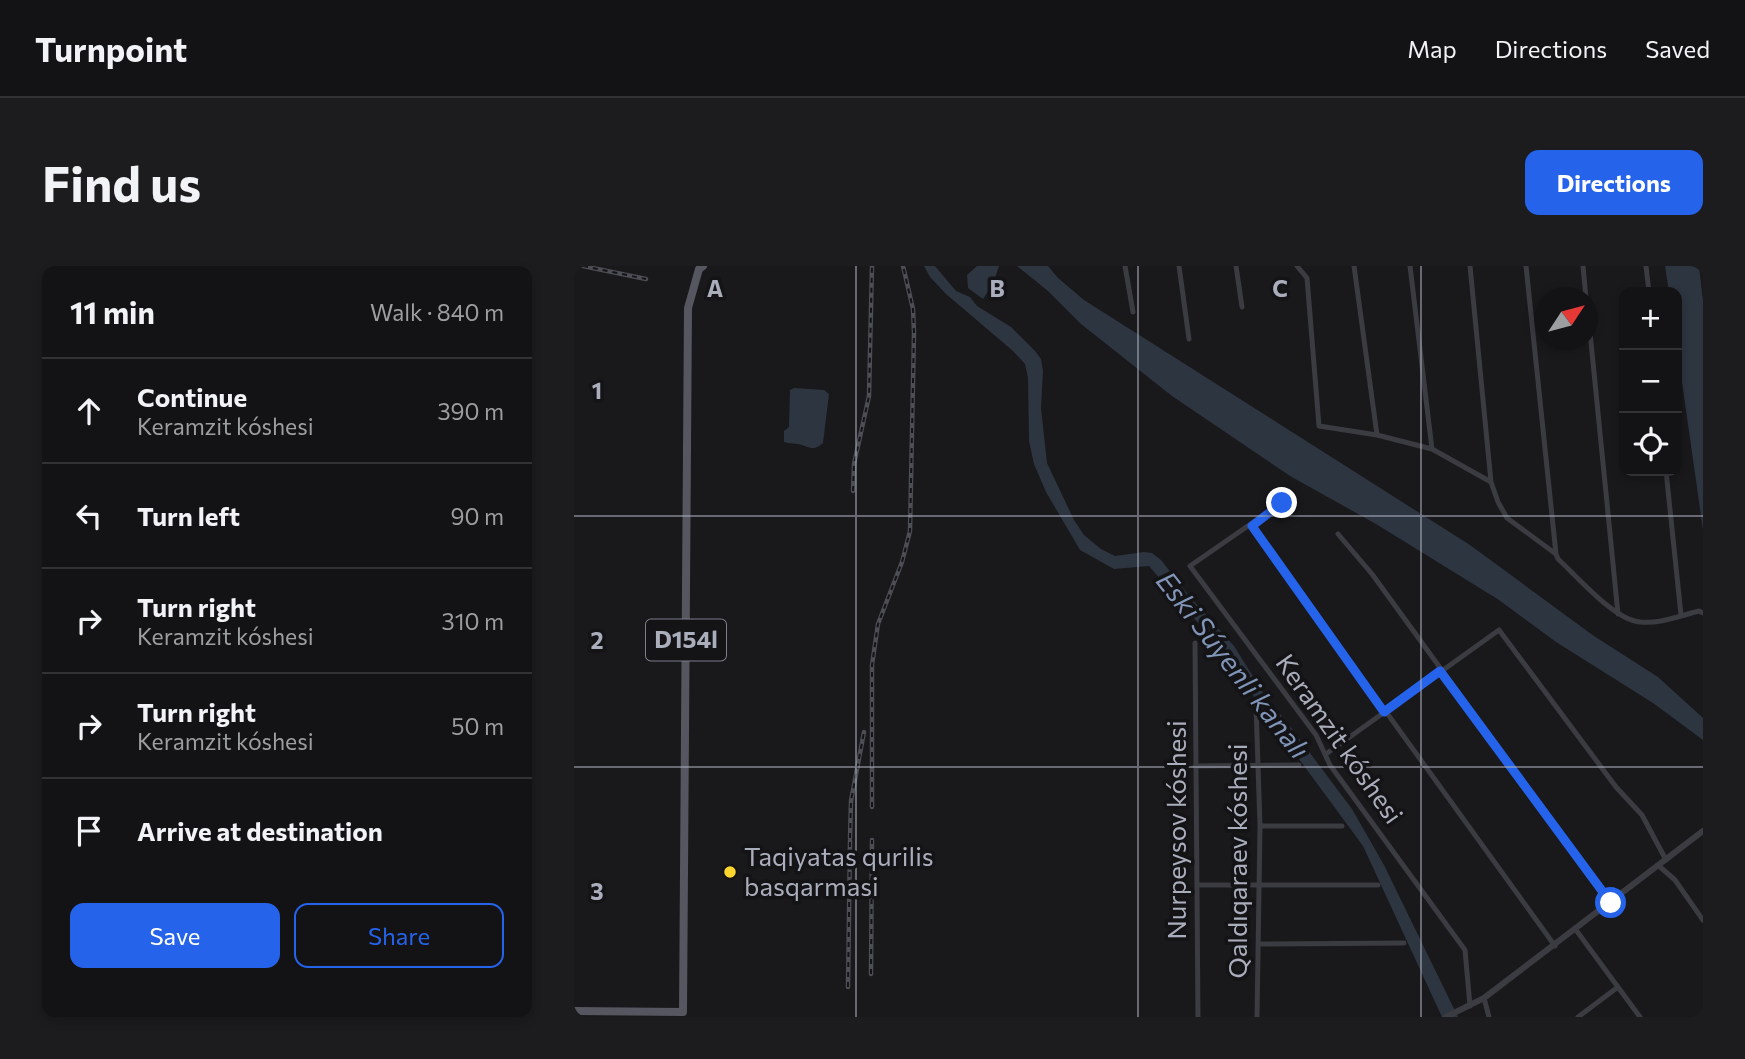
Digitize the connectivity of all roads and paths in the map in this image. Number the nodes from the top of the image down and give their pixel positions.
1 (704, 266) edge
2 (1125, 266) edge
3 (1179, 266) edge
4 (1236, 266) edge
5 (1297, 266) edge
6 (1354, 266) edge
7 (1410, 266) edge
8 (1470, 266) edge
9 (1526, 266) edge
10 (1583, 266) edge
11 (1646, 266) edge
12 (1585, 287) edge
13 (1648, 287) edge
14 (1242, 307) dead end
15 (1133, 313) dead end
16 (1189, 339) dead end
17 (1591, 350) edge
18 (1377, 435) junction
19 (1432, 449) junction
20 (1667, 476) edge
21 (1491, 482) junction
22 (1282, 503) dead end
23 (1252, 526) junction
24 (1338, 534) dead end
25 (1556, 554) junction
26 (1618, 614) junction
27 (1703, 614) edge
28 (1681, 615) junction
29 (1195, 643) dead end
30 (1440, 671) junction
31 (1256, 705) dead end
32 (1384, 712) junction
33 (1326, 754) junction
34 (1299, 765) dead end
35 (1195, 766) junction
36 (1259, 767) junction
37 (1342, 825) dead end
38 (1260, 826) junction
39 (1703, 831) edge
40 (1666, 860) junction
41 (1659, 866) junction
42 (1197, 885) junction
43 (1378, 885) dead end
44 (1259, 886) junction
45 (1611, 903) junction
46 (1703, 920) edge
47 (1576, 930) junction
48 (1404, 943) dead end
49 (1258, 944) junction
50 (1555, 946) junction
51 (1618, 987) junction
52 (1484, 998) junction
53 (1470, 1006) junction
54 (574, 1011) edge
55 (683, 1014) edge
56 (1198, 1017) edge
57 (1257, 1017) edge
58 (1446, 1017) edge
59 (1489, 1017) edge
60 (1578, 1017) edge
61 (1640, 1017) edge

1 - 55 main road, D154l
2 - 15 street
3 - 16 street
4 - 14 street
5 - 18 street
6 - 18 street
7 - 19 street
8 - 21 street
9 - 25 street
10 - 12 street
11 - 13 street
17 - 26 street
18 - 19 street
19 - 21 street
20 - 28 street
21 - 25 street
22 - 23 street, Keramzit kóshesi
23 - 32 street, Keramzit kóshesi
23 - 33 street, Keramzit kóshesi
24 - 30 street
25 - 26 street
26 - 28 street
27 - 28 street
29 - 35 street, Nurpeysov kóshesi
30 - 32 street
30 - 40 street
30 - 45 street
31 - 36 street, Qaldıqaraev kóshesi
32 - 33 street
32 - 50 street, Keramzit kóshesi
33 - 53 street, Keramzit kóshesi
34 - 36 street
35 - 36 street
35 - 42 street, Nurpeysov kóshesi
36 - 38 street, Qaldıqaraev kóshesi
37 - 38 street
38 - 44 street, Qaldıqaraev kóshesi
39 - 40 street
40 - 41 street
41 - 45 street
41 - 46 street
42 - 44 street
42 - 56 street, Nurpeysov kóshesi
43 - 44 street
44 - 49 street, Qaldıqaraev kóshesi
45 - 47 street
47 - 50 street
47 - 51 street
48 - 49 street
49 - 57 street, Qaldıqaraev kóshesi
50 - 52 street
51 - 60 street
51 - 61 street
52 - 53 street
52 - 59 street
53 - 58 street
54 - 55 main road, D154l

